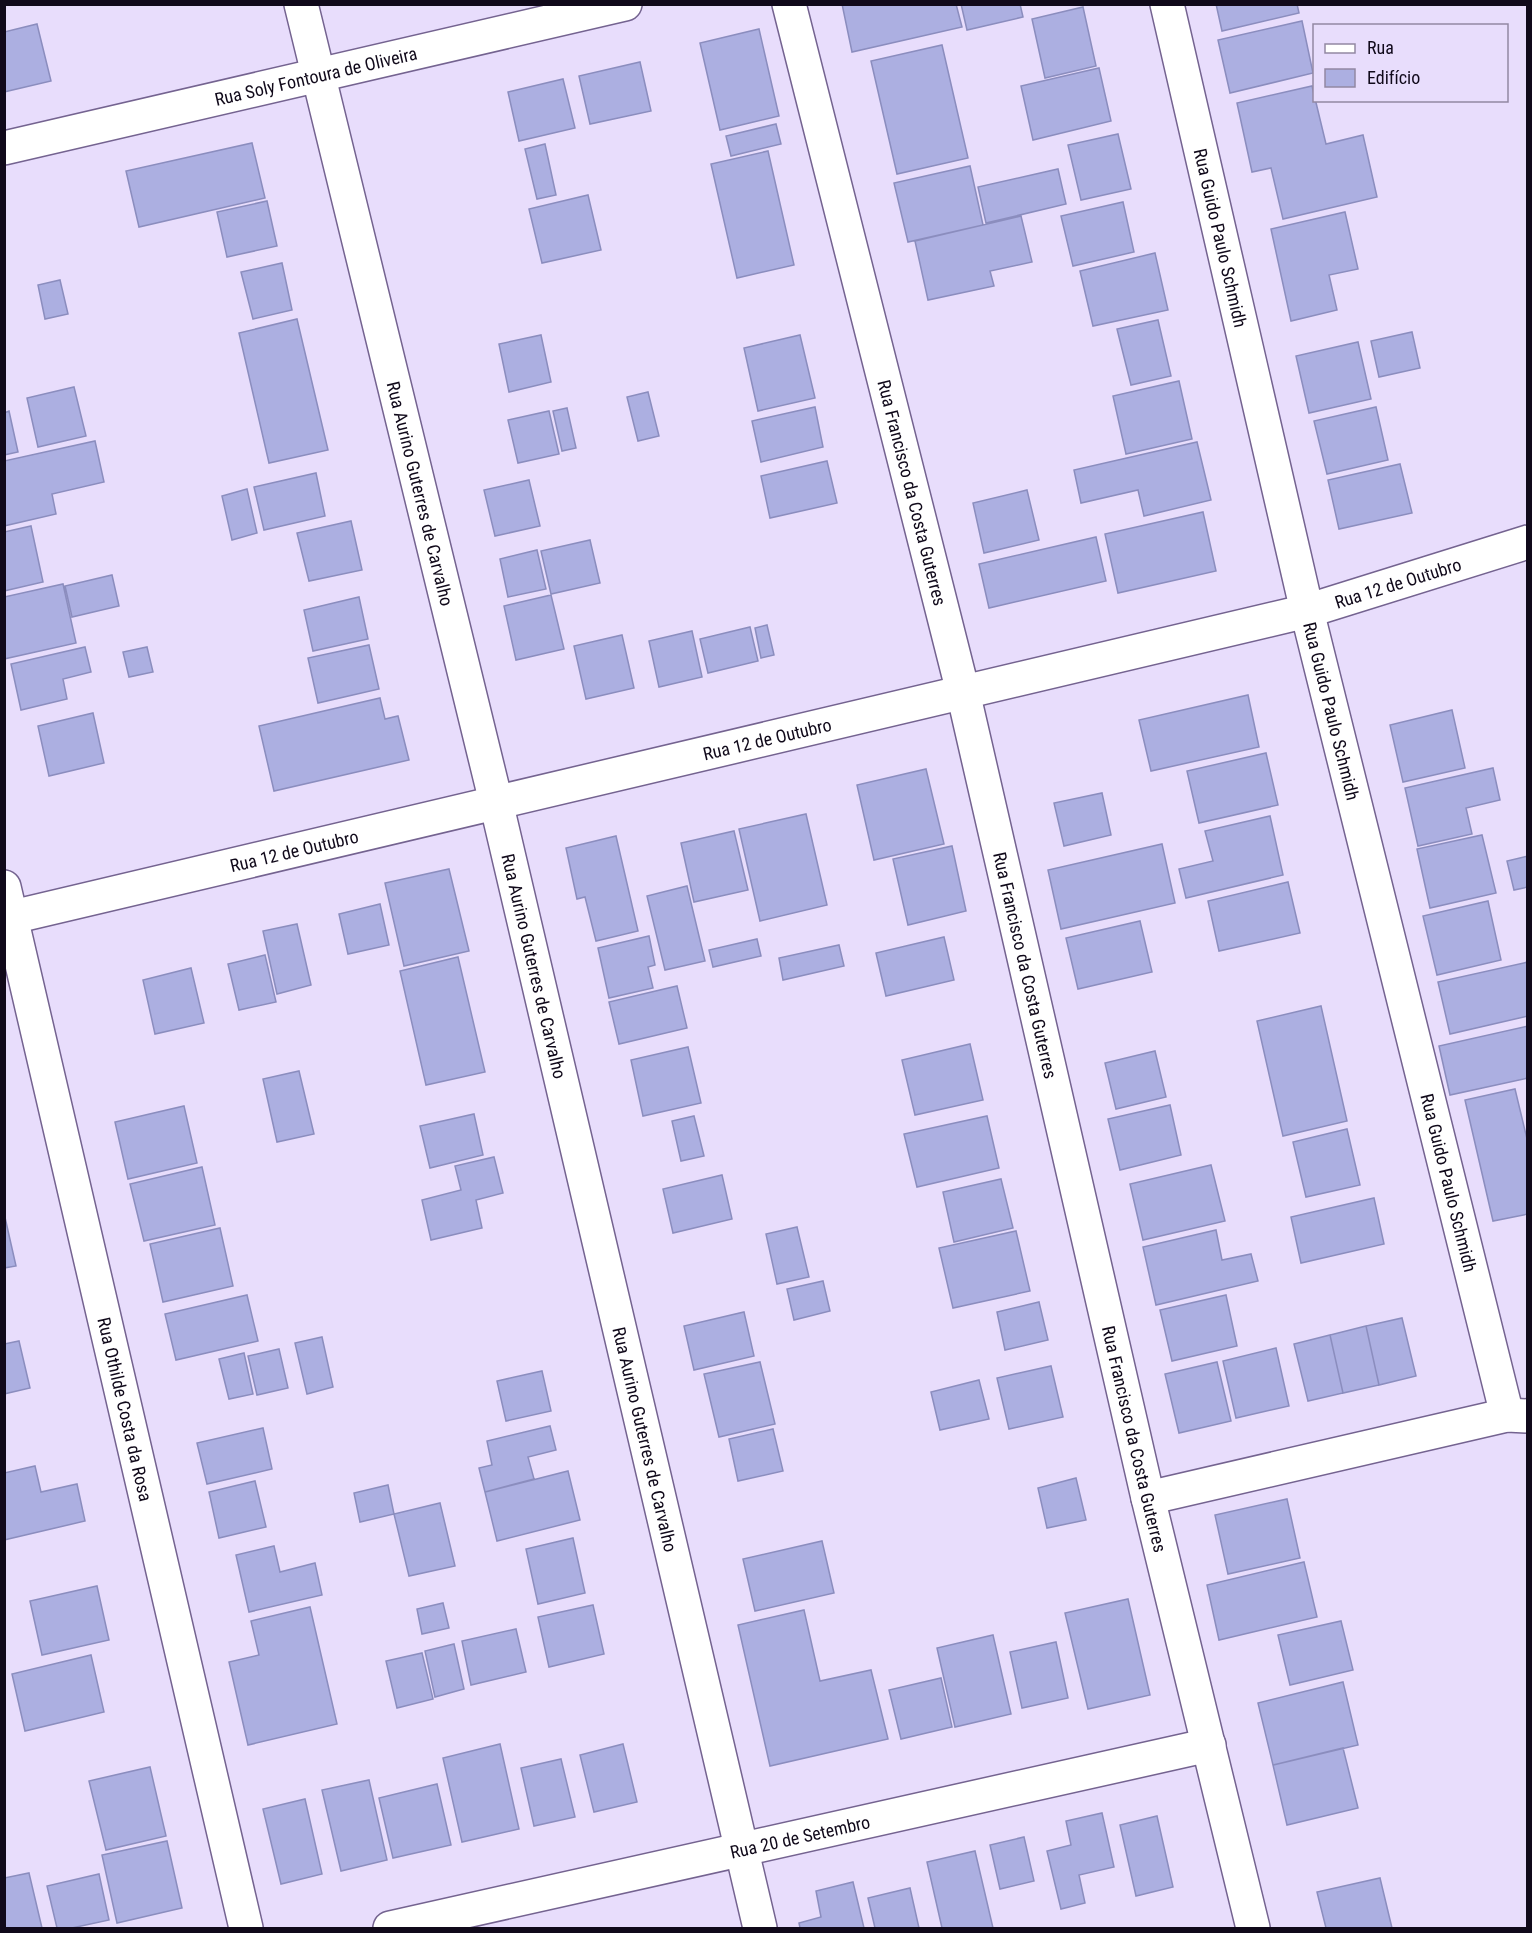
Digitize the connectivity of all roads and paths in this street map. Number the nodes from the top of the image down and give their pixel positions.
1 (301, 4) edge
2 (625, 4) edge
3 (789, 4) edge
4 (1167, 4) edge
5 (318, 76) junction
6 (4, 148) edge
7 (1527, 542) edge
8 (1307, 610) junction
9 (963, 692) junction
10 (496, 802) junction
11 (7, 908) edge
12 (1517, 1415) edge
13 (1148, 1498) junction
14 (1209, 1745) junction
15 (742, 1850) junction
16 (246, 1929) edge
17 (390, 1929) edge
18 (760, 1929) edge
19 (1253, 1929) edge

1 - 5 street, Rua Aurino Guterres de Carvalho
2 - 5 street, Rua Soly Fontoura de Oliveira
3 - 9 street, Rua Francisco da Costa Guterres
4 - 8 street, Rua Guido Paulo Schmidh
5 - 6 street, Rua Soly Fontoura de Oliveira
5 - 10 street, Rua Aurino Guterres de Carvalho
7 - 8 street, Rua 12 de Outubro
8 - 9 street, Rua 12 de Outubro
8 - 12 street, Rua Guido Paulo Schmidh
9 - 10 street, Rua 12 de Outubro
9 - 13 street, Rua Francisco da Costa Guterres
10 - 11 street, Rua 12 de Outubro
10 - 15 street, Rua Aurino Guterres de Carvalho
11 - 16 street, Rua Othilde Costa da Rosa
12 - 13 street
13 - 14 street, Rua Francisco da Costa Guterres
14 - 15 street, Rua 20 de Setembro
14 - 19 street, Rua Francisco da Costa Guterres
15 - 17 street, Rua 20 de Setembro
15 - 18 street, Rua Aurino Guterres de Carvalho

